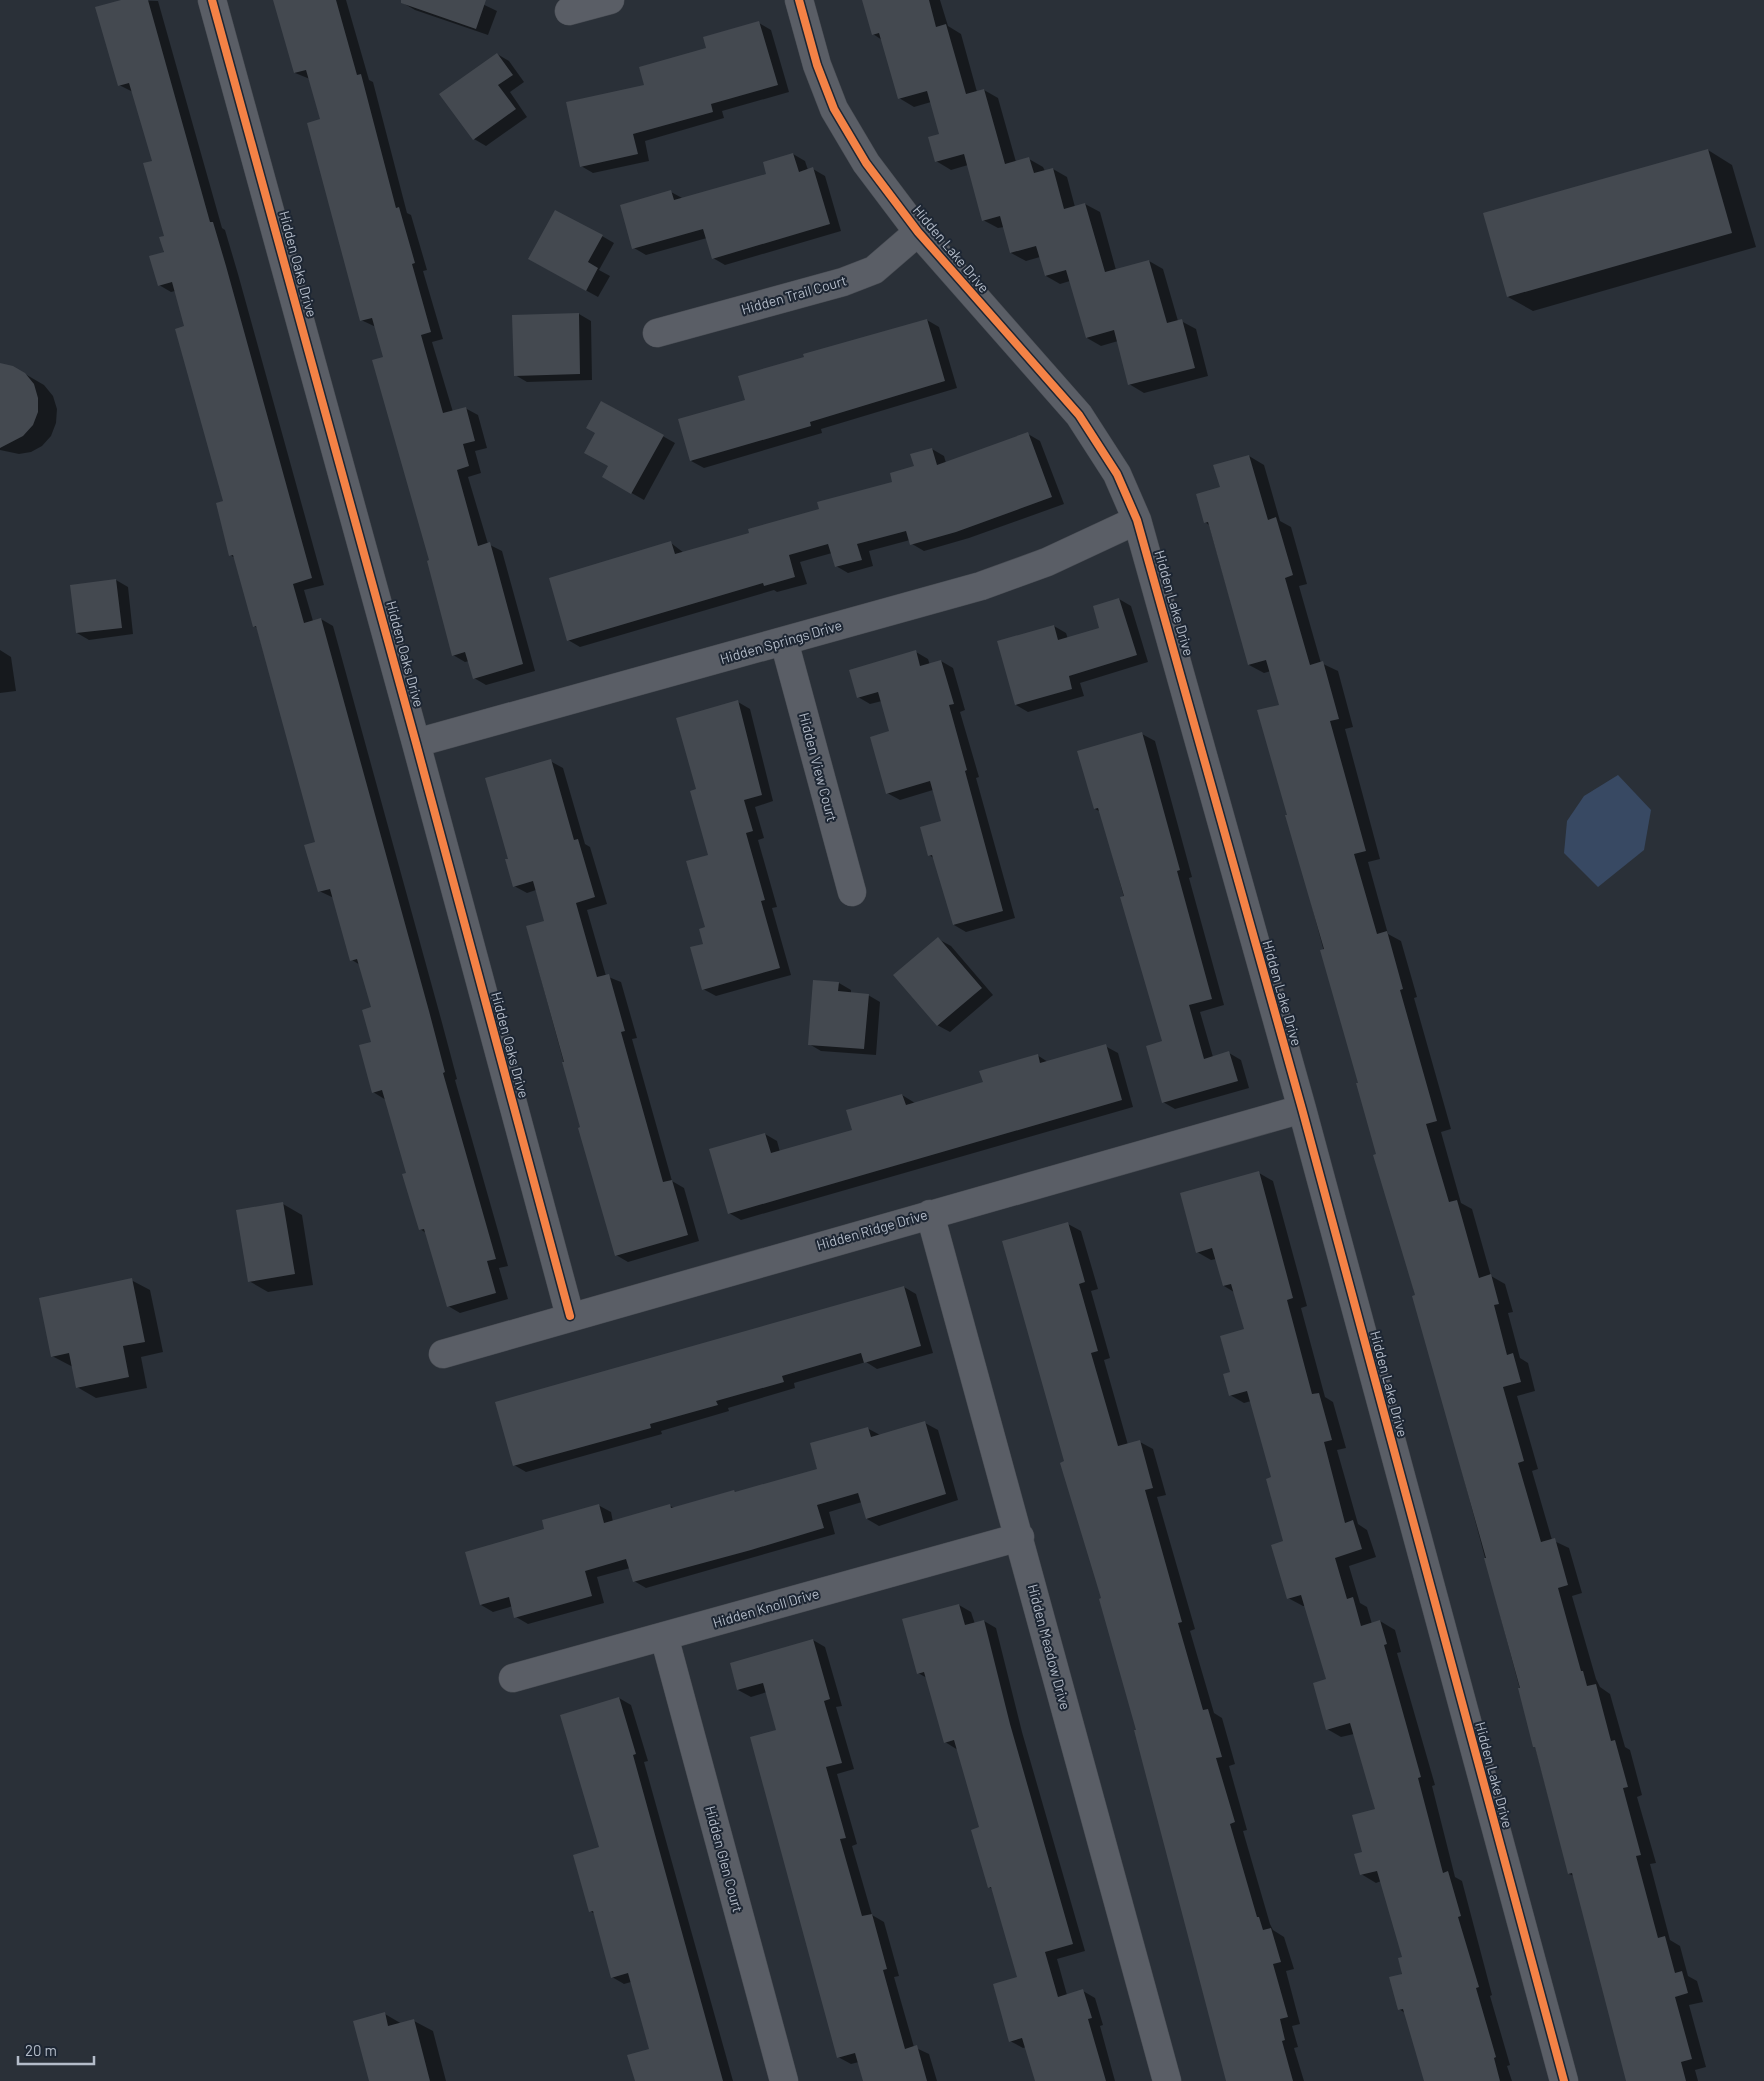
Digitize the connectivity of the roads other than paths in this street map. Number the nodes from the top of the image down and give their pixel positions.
1 (212, 0) edge
2 (610, 0) edge
3 (799, 0) edge
4 (569, 11) dead end
5 (918, 232) junction
6 (657, 333) dead end
7 (1137, 520) junction
8 (784, 641) junction
9 (416, 742) junction
10 (852, 892) dead end
11 (1302, 1109) junction
12 (930, 1214) junction
13 (570, 1316) junction
14 (442, 1354) dead end
15 (1020, 1537) junction
16 (664, 1636) junction
17 (513, 1678) dead end
18 (784, 2081) edge
19 (1167, 2081) edge
20 (1564, 2081) edge

1 - 9 street, Hidden Oaks Drive
2 - 4 street
3 - 5 street, Hidden Lake Drive
5 - 6 street, Hidden Trail Court
5 - 7 street, Hidden Lake Drive
7 - 8 street, Hidden Springs Drive
7 - 11 street, Hidden Lake Drive
8 - 9 street, Hidden Springs Drive
8 - 10 street, Hidden View Court
9 - 13 street, Hidden Oaks Drive
11 - 12 street, Hidden Ridge Drive
11 - 20 street, Hidden Lake Drive
12 - 13 street, Hidden Ridge Drive
12 - 15 street, Hidden Meadow Drive
13 - 14 street, Hidden Ridge Drive
15 - 16 street, Hidden Knoll Drive
15 - 19 street, Hidden Meadow Drive
16 - 17 street, Hidden Knoll Drive
16 - 18 street, Hidden Glen Court

